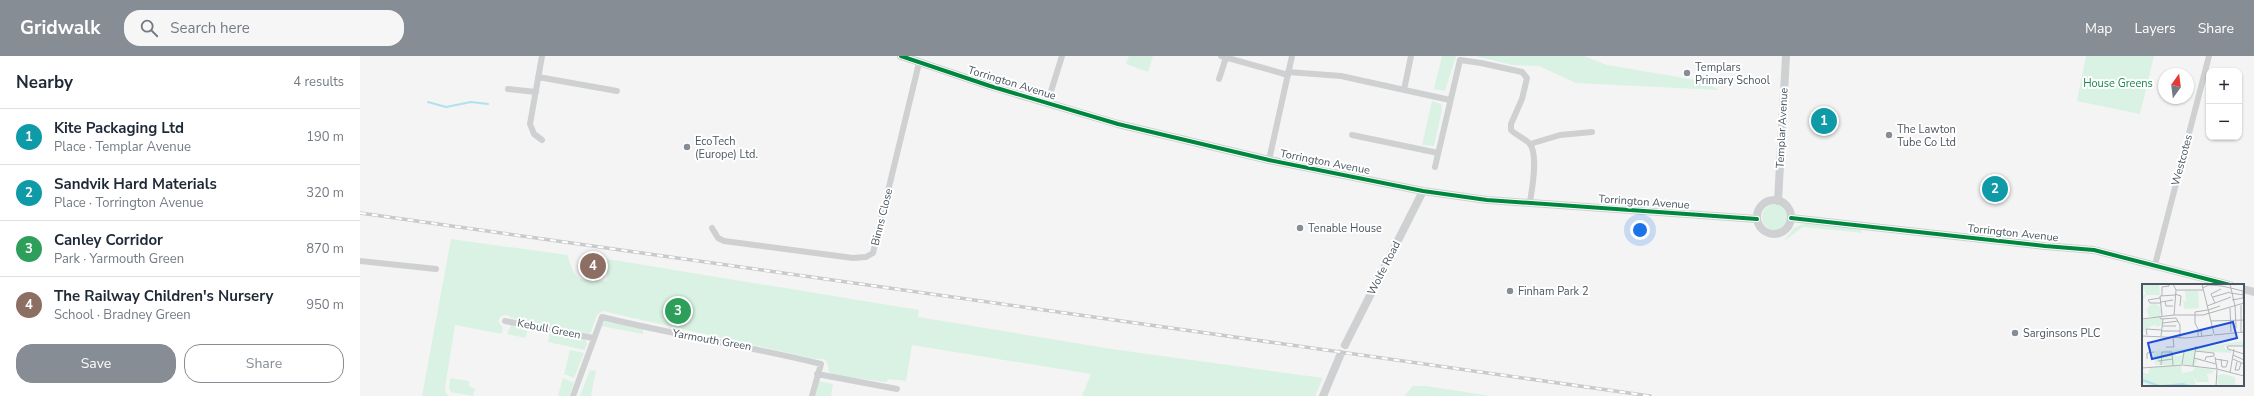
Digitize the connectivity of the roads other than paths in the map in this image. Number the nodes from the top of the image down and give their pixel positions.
1 (542, 56) edge
2 (901, 56) edge
3 (1062, 56) edge
4 (1292, 56) edge
5 (1411, 56) edge
6 (1786, 56) edge
7 (2209, 56) edge
8 (1224, 57) edge
9 (919, 62) junction
10 (1288, 74) junction
11 (538, 78) junction
12 (1219, 79) dead end
13 (508, 89) dead end
14 (1404, 90) junction
15 (616, 91) dead end
16 (536, 92) junction
17 (1450, 100) junction
18 (1047, 104) junction
19 (1592, 132) dead end
20 (1352, 135) dead end
21 (542, 140) dead end
22 (1530, 144) junction
23 (1438, 153) junction
24 (1269, 160) junction
25 (1435, 167) dead end
26 (1423, 191) junction
27 (1778, 201) junction
28 (1530, 202) junction
29 (1791, 218) junction
30 (1757, 219) junction
31 (712, 228) dead end
32 (360, 261) edge
33 (2155, 265) junction
34 (436, 270) dead end
35 (2226, 284) edge
36 (2244, 289) edge
37 (2254, 292) edge
38 (505, 321) dead end
39 (593, 338) junction
40 (1345, 345) tunnel mouth
41 (1339, 358) tunnel mouth
42 (817, 374) junction
43 (897, 389) dead end
44 (573, 396) edge
45 (812, 396) edge
46 (1323, 396) edge

1 - 11 street
2 - 9 street, Torrington Avenue
3 - 18 street
4 - 10 street
5 - 14 street
6 - 27 street, Templar Avenue
7 - 33 street, Westcotes
8 - 10 street
8 - 12 street
9 - 18 street, Torrington Avenue
9 - 31 street, Binns Close
10 - 14 street
10 - 24 street
11 - 15 street
11 - 16 street
13 - 16 street
14 - 17 street
16 - 21 street
17 - 22 street
17 - 23 street
18 - 24 street, Torrington Avenue
19 - 22 street
20 - 23 street
22 - 28 street
23 - 25 street
24 - 26 street, Torrington Avenue
26 - 28 street, Torrington Avenue
26 - 40 street, Wolfe Road
27 - 29 street
27 - 30 street
28 - 30 street, Torrington Avenue
29 - 30 street
29 - 33 street, Torrington Avenue
32 - 34 street
33 - 35 street, Torrington Avenue
36 - 37 street
38 - 39 street, Kebull Green
39 - 42 street, Yarmouth Green
39 - 44 street
41 - 46 street
42 - 43 street
42 - 45 street

